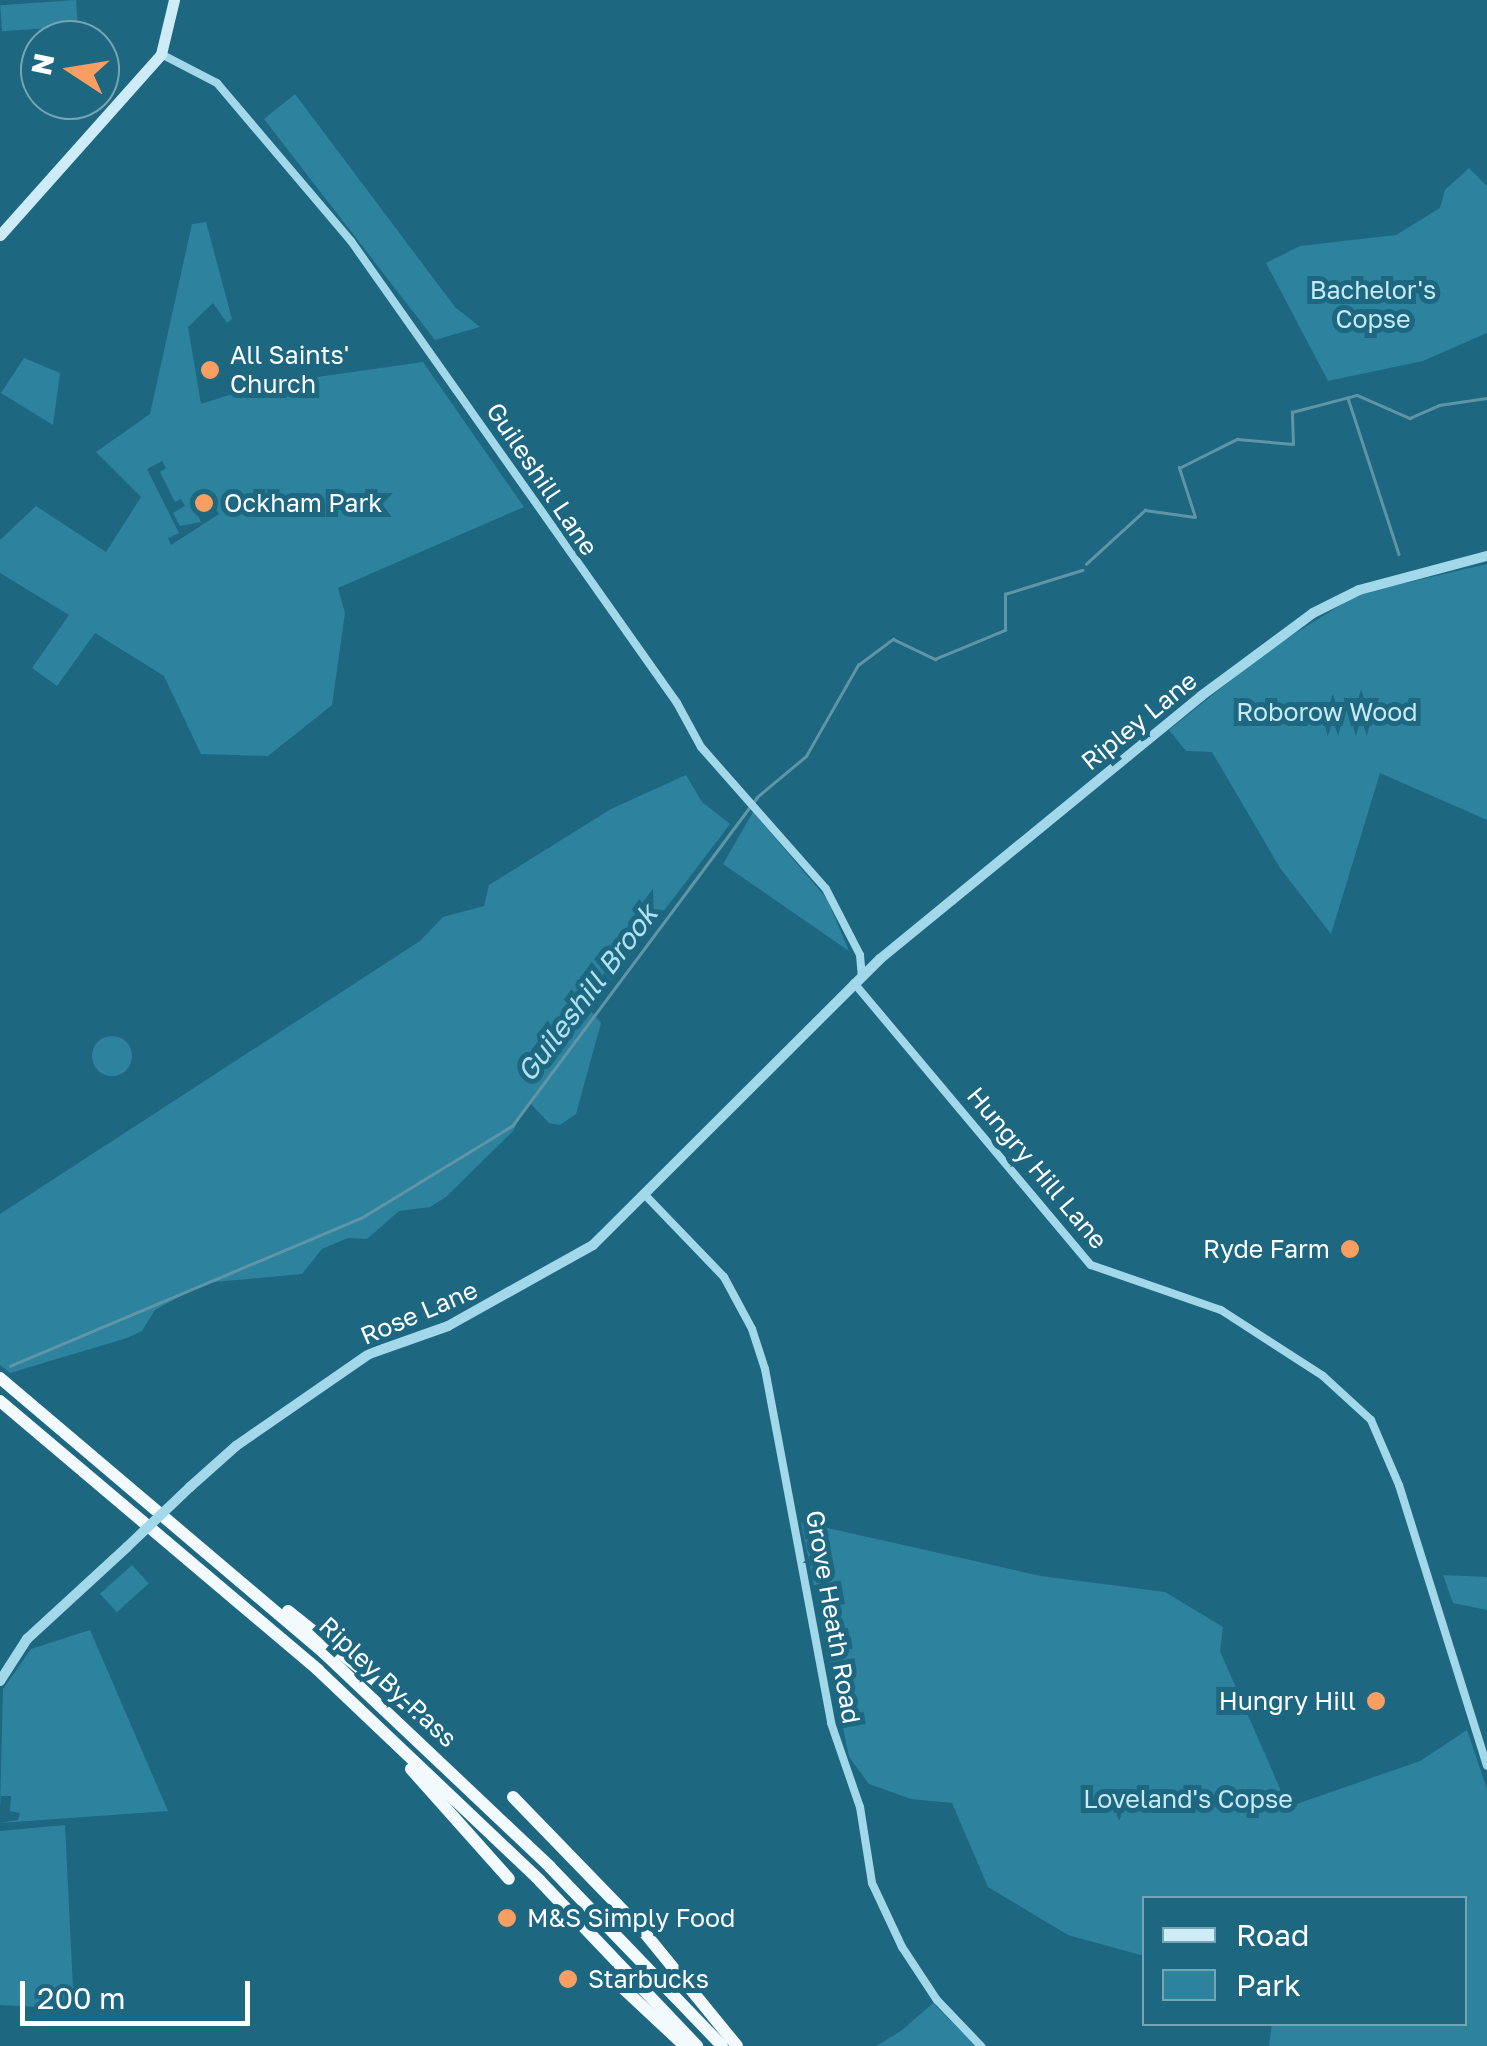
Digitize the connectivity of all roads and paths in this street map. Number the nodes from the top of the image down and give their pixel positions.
1 (174, 0) edge
2 (161, 54) junction
3 (0, 235) edge
4 (1487, 556) edge
5 (860, 956) junction
6 (880, 959) junction
7 (858, 980) junction
8 (647, 1197) junction
9 (0, 1378) edge
10 (0, 1401) edge
11 (233, 1571) junction
12 (318, 1670) junction
13 (0, 1681) edge
14 (418, 1714) dead end
15 (1487, 1766) edge
16 (513, 1797) dead end
17 (509, 1879) dead end
18 (609, 1976) dead end
19 (685, 2046) edge
20 (697, 2046) edge
21 (722, 2046) edge
22 (737, 2046) edge
23 (981, 2046) edge

1 - 2 main road
2 - 3 main road
2 - 5 street, Guileshill Lane
4 - 6 street, Ripley Lane
5 - 6 street
5 - 7 street, Guileshill Lane
6 - 7 street, Ripley Lane
7 - 8 street, Rose Lane
7 - 15 street, Hungry Hill Lane
8 - 13 street, Rose Lane, bridge
8 - 23 street, Grove Heath Road
9 - 11 highway, Ripley By-Pass
10 - 12 highway, Ripley By-Pass
11 - 14 highway
11 - 21 highway, Ripley By-Pass
12 - 17 highway
12 - 20 highway, Ripley By-Pass
16 - 22 highway
18 - 19 highway

